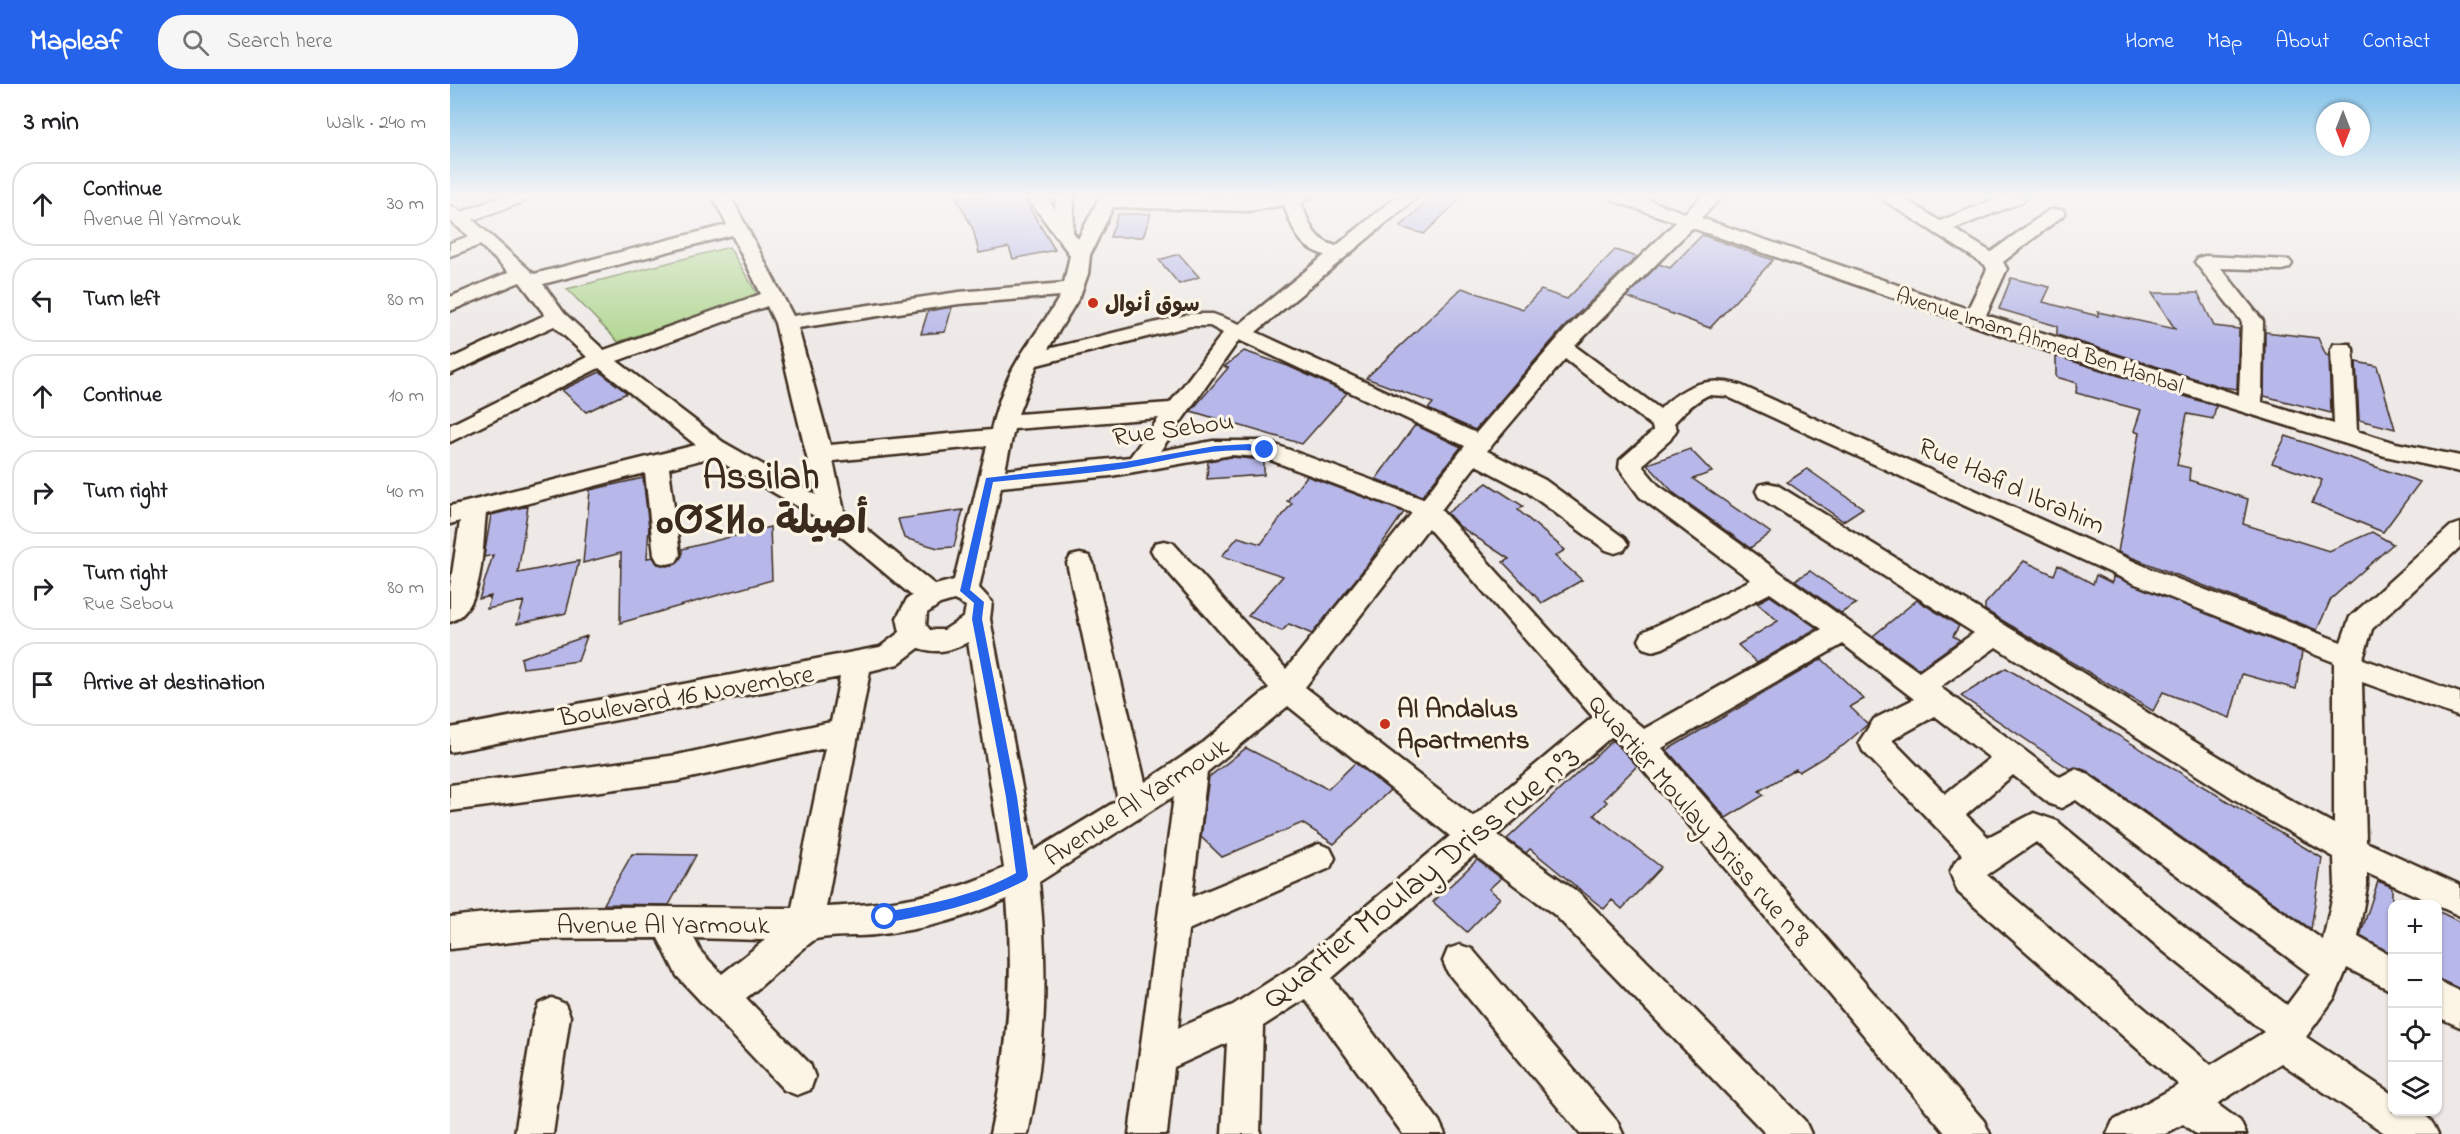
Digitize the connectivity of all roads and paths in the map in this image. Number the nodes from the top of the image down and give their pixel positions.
1 (492, 246) edge
2 (660, 246) edge
3 (745, 246) edge
4 (1073, 246) edge
5 (1084, 246) edge
6 (1314, 246) edge
7 (1347, 246) edge
8 (1663, 246) edge
9 (1765, 246) edge
10 (1968, 246) edge
11 (2012, 246) edge
12 (1340, 252) junction
13 (1080, 255) junction
14 (1992, 261) junction
15 (2282, 264) dead end
16 (526, 278) junction
17 (1071, 289) junction
18 (773, 297) junction
19 (450, 305) edge
20 (557, 317) junction
21 (1974, 318) junction
22 (786, 323) junction
23 (1239, 332) junction
24 (1563, 347) junction
25 (2342, 349) dead end
26 (601, 359) junction
27 (1028, 361) junction
28 (450, 367) edge
29 (2250, 407) junction
30 (1175, 410) junction
31 (1662, 422) junction
32 (1001, 430) junction
33 (450, 434) edge
34 (2346, 436) junction
35 (715, 448) junction
36 (1477, 449) junction
37 (2393, 450) junction
38 (820, 454) junction
39 (656, 462) junction
40 (1138, 463) junction
41 (2460, 464) edge
42 (2460, 477) edge
43 (990, 480) junction
44 (1768, 491) dead end
45 (1426, 509) junction
46 (462, 512) edge
47 (832, 515) junction
48 (2460, 532) edge
49 (1615, 544) dead end
50 (1164, 550) dead end
51 (667, 555) dead end
52 (1080, 563) dead end
53 (1771, 582) junction
54 (930, 596) junction
55 (971, 605) junction
56 (450, 612) edge
57 (1844, 630) junction
58 (1994, 634) junction
59 (916, 635) junction
60 (1653, 640) dead end
61 (2348, 661) junction
62 (857, 663) junction
63 (1287, 689) junction
64 (1928, 694) junction
65 (2460, 705) edge
66 (1612, 718) junction
67 (842, 732) junction
68 (450, 740) edge
69 (1641, 745) junction
70 (2012, 758) junction
71 (1193, 767) junction
72 (450, 798) edge
73 (1135, 806) junction
74 (1942, 815) junction
75 (1474, 837) junction
76 (2351, 850) junction
77 (1985, 856) junction
78 (1319, 858) dead end
79 (1022, 876) junction
80 (2460, 901) edge
81 (1172, 921) junction
82 (667, 922) junction
83 (806, 924) junction
84 (450, 933) edge
85 (2335, 956) junction
86 (1461, 961) dead end
87 (2388, 973) edge
88 (1309, 976) junction
89 (721, 995) junction
90 (2442, 1000) edge
91 (2460, 1010) edge
92 (552, 1016) dead end
93 (1246, 1017) junction
94 (2285, 1036) junction
95 (1158, 1055) junction
96 (797, 1077) dead end
97 (2197, 1095) junction
98 (534, 1134) edge
99 (1010, 1134) edge
100 (1148, 1134) edge
101 (1241, 1134) edge
102 (1426, 1134) edge
103 (1604, 1134) edge
104 (1792, 1134) edge
105 (1971, 1134) edge
106 (2126, 1134) edge
107 (2227, 1134) edge
108 (2419, 1134) edge

1 - 16 street
2 - 16 street
3 - 18 street
4 - 13 street
5 - 13 street
6 - 12 street
7 - 12 street
8 - 24 street, Avenue Al Yarmouk
9 - 21 street, Avenue Imam Ahmed Ben Hanbal
10 - 14 street
11 - 14 street
12 - 23 street
13 - 17 street
14 - 21 street
15 - 29 street
16 - 19 street
16 - 20 street
17 - 22 street
17 - 27 street
18 - 22 street
18 - 26 street
20 - 26 street
20 - 28 street
21 - 29 street, Avenue Imam Ahmed Ben Hanbal
22 - 38 street
23 - 27 street
23 - 30 street
23 - 36 street
24 - 31 street
24 - 36 street, Avenue Al Yarmouk
25 - 34 street
26 - 33 street
26 - 35 street
27 - 32 street
29 - 34 street, Avenue Imam Ahmed Ben Hanbal
30 - 32 street
30 - 40 street
31 - 53 street, Rue Hafid Ibrahim
31 - 61 street, Rue Hafid Ibrahim
32 - 38 street
32 - 43 street
34 - 37 street, Avenue Imam Ahmed Ben Hanbal
35 - 39 street
35 - 47 street
36 - 45 street, Avenue Al Yarmouk
36 - 49 street
37 - 41 street, Avenue Imam Ahmed Ben Hanbal
37 - 42 street, Avenue Imam Ahmed Ben Hanbal
38 - 47 street
39 - 46 street
39 - 51 street
40 - 43 street, Rue Sebou
40 - 45 street, Rue Sebou
43 - 55 street
44 - 58 street
45 - 63 street, Avenue Al Yarmouk
45 - 66 street, Quartier Moulay Driss rue n°8
46 - 56 street
47 - 54 street
48 - 61 street
50 - 63 street
52 - 73 street
53 - 57 street
53 - 60 street
54 - 55 street
54 - 59 street
55 - 59 street
55 - 79 street
57 - 64 street
57 - 69 street
58 - 64 street
58 - 76 street
59 - 62 street, Boulevard 16 Novembre
61 - 65 street, Rue Hafid Ibrahim
61 - 76 street
62 - 67 street
62 - 68 street, Boulevard 16 Novembre
63 - 71 street, Avenue Al Yarmouk
63 - 75 street
64 - 70 street
64 - 74 street
66 - 69 street, Quartier Moulay Driss rue n°8
66 - 75 street, Quartier Moulay Driss rue n°3
67 - 72 street
67 - 83 street
69 - 105 street, Quartier Moulay Driss rue n°8
70 - 74 street
70 - 85 street
71 - 73 street, Avenue Al Yarmouk
71 - 81 street
73 - 79 street, Avenue Al Yarmouk
74 - 77 street
75 - 88 street, Quartier Moulay Driss rue n°3
75 - 104 street
76 - 80 street
76 - 85 street
77 - 94 street
77 - 97 street
78 - 81 street
79 - 83 street, Avenue Al Yarmouk
79 - 99 street
81 - 95 street
82 - 83 street, Avenue Al Yarmouk
82 - 84 street, Avenue Al Yarmouk
82 - 89 street
83 - 89 street
85 - 87 street
85 - 94 street
86 - 103 street
88 - 93 street, Quartier Moulay Driss rue n°3
88 - 102 street
89 - 96 street
90 - 91 street
92 - 98 street
93 - 95 street, Quartier Moulay Driss rue n°3
93 - 101 street
94 - 97 street
94 - 108 street
95 - 100 street
97 - 106 street
97 - 107 street

